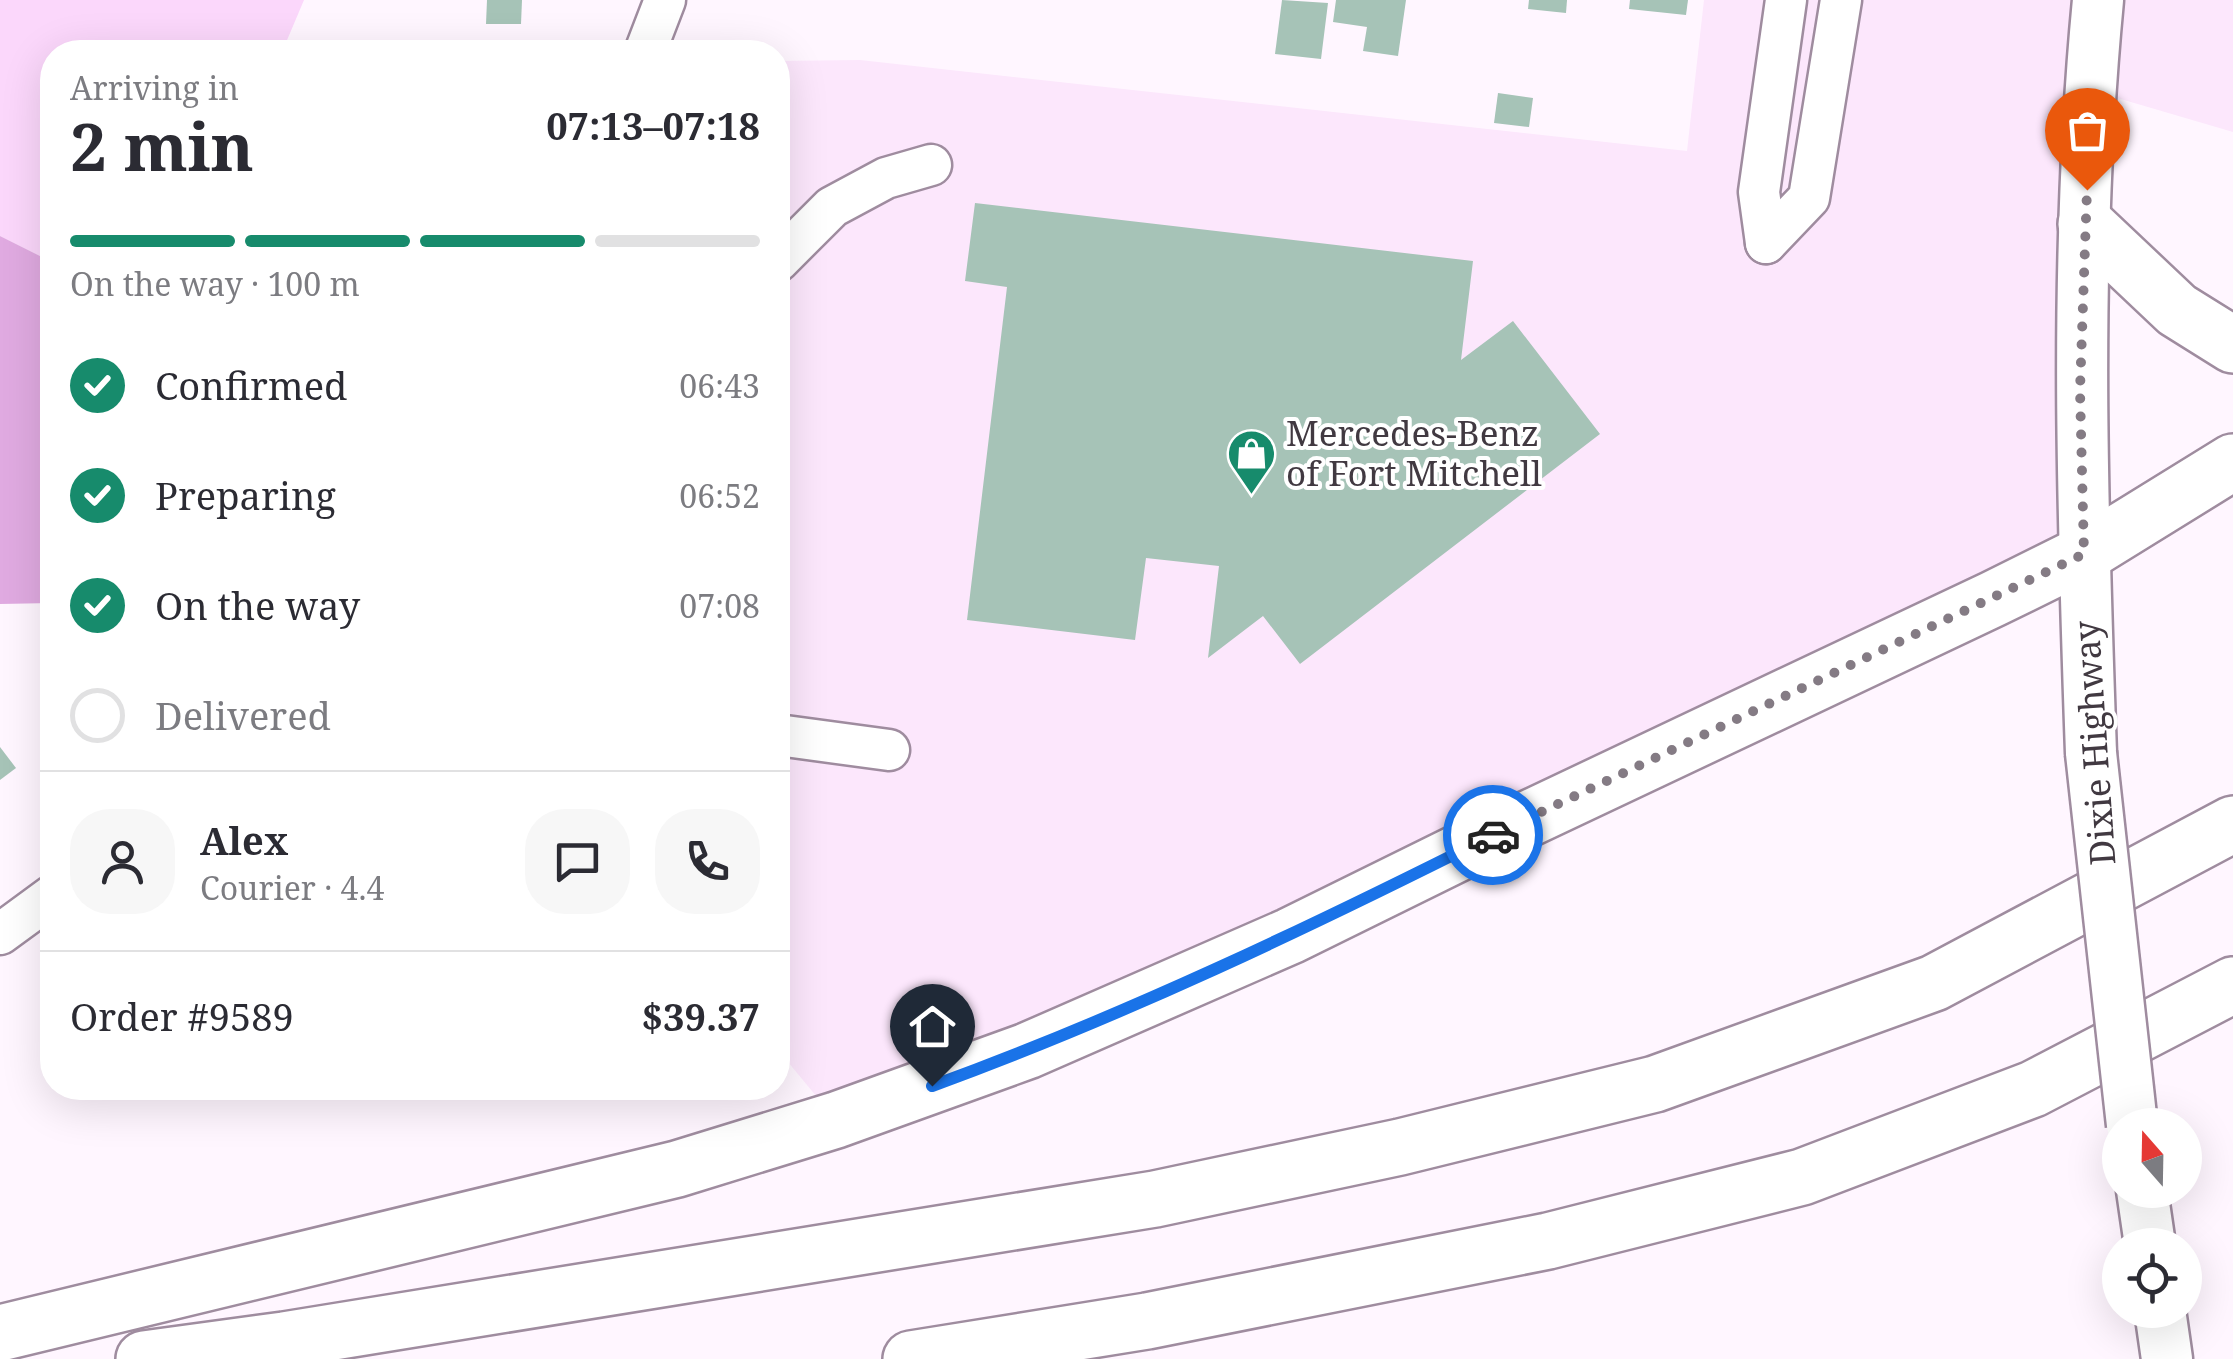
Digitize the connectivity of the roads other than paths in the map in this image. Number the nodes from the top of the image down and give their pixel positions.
1 (665, 0) edge
2 (1786, 0) edge
3 (1841, 0) edge
4 (2098, 0) edge
5 (650, 40) edge
6 (931, 164) dead end
7 (2086, 224) junction
8 (790, 248) edge
9 (2233, 344) edge
10 (2233, 462) edge
11 (2084, 554) junction
12 (790, 737) edge
13 (889, 750) dead end
14 (2233, 824) edge
15 (40, 905) edge
16 (0, 934) edge
17 (2233, 985) edge
18 (2130, 1108) edge
19 (2163, 1328) edge
20 (0, 1333) edge
21 (144, 1359) edge
22 (911, 1359) edge
23 (2167, 1359) edge

1 - 5 street
2 - 3 street
4 - 7 main road, Dixie Highway
6 - 8 street
7 - 9 highway
7 - 11 main road, Dixie Highway
10 - 11 highway
11 - 18 main road, Dixie Highway, bridge
11 - 20 highway
12 - 13 street
14 - 21 highway
15 - 16 street
17 - 22 highway
19 - 23 main road

